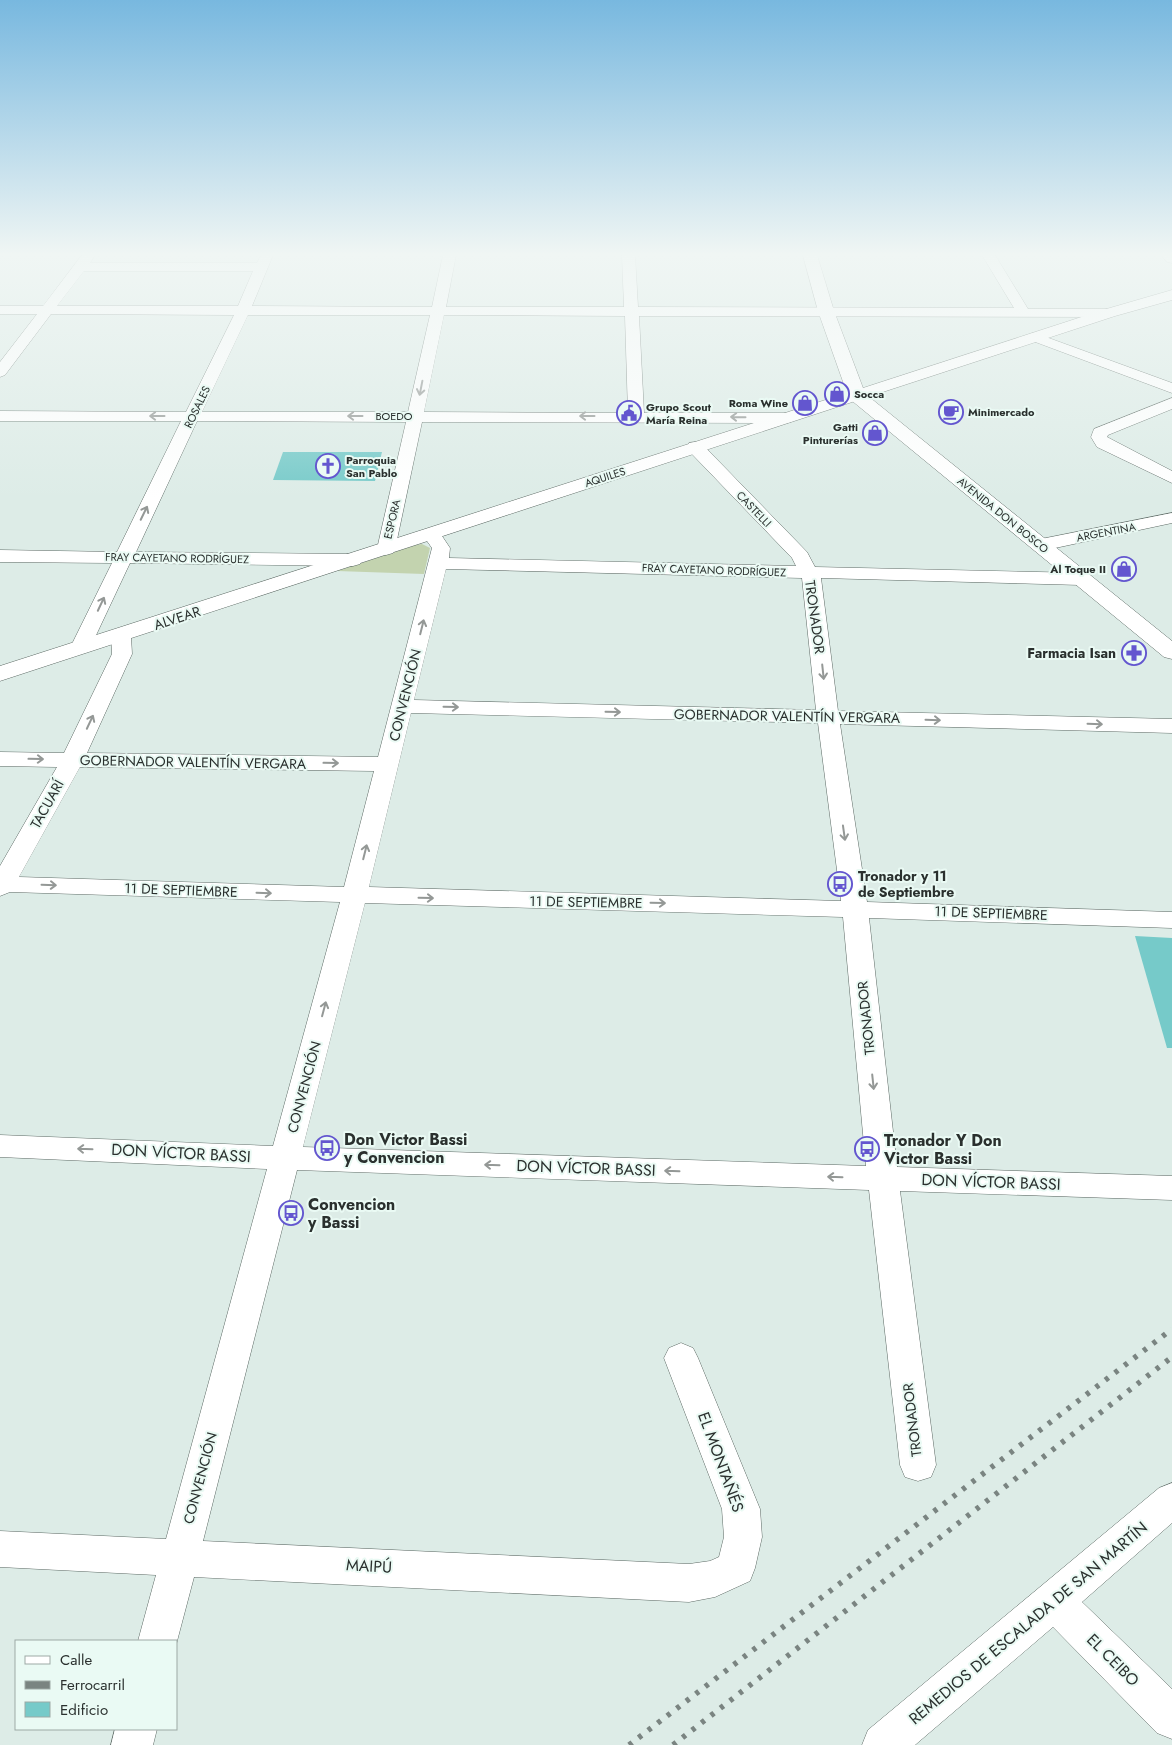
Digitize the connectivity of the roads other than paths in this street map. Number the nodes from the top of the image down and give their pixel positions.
1 (26, 336) edge
2 (230, 336) edge
3 (432, 336) edge
4 (633, 336) edge
5 (835, 336) edge
6 (1035, 337) joint
7 (0, 372) edge
8 (1172, 388) edge
9 (857, 396) junction
10 (1172, 403) edge
11 (0, 416) edge
12 (192, 416) junction
13 (416, 416) junction
14 (636, 416) junction
15 (787, 418) junction
16 (695, 448) junction
17 (1172, 478) edge
18 (1172, 518) edge
19 (431, 534) junction
20 (1041, 545) junction
21 (386, 549) junction
22 (0, 556) edge
23 (123, 557) junction
24 (354, 560) junction
25 (438, 563) junction
26 (809, 573) junction
27 (1081, 579) junction
28 (121, 636) junction
29 (80, 648) junction
30 (1172, 652) edge
31 (0, 674) edge
32 (402, 706) junction
33 (828, 717) junction
34 (1172, 726) edge
35 (0, 759) edge
36 (72, 760) junction
37 (387, 764) junction
38 (1, 885) edge
39 (354, 896) junction
40 (854, 908) junction
41 (1172, 920) edge
42 (0, 1146) edge
43 (285, 1158) junction
44 (884, 1178) junction
45 (1172, 1188) edge
46 (681, 1358) dead end
47 (918, 1465) dead end
48 (1172, 1500) edge
49 (0, 1549) edge
50 (179, 1556) junction
51 (736, 1568) joint
52 (1054, 1601) junction
53 (158, 1640) edge
54 (1172, 1718) edge
55 (136, 1730) edge
56 (132, 1745) edge
57 (883, 1745) edge

1 - 7 street
2 - 12 street, ROSALES
3 -> 13 street, ESPORA
4 - 14 street
5 - 9 street
6 - 8 street
6 - 9 street, AQUILES
9 - 15 street, AQUILES
9 - 20 street, AVENIDA DON BOSCO
10 - 17 street
12 -> 11 street, BOEDO
13 -> 12 street, BOEDO
23 -> 12 street, ROSALES
14 -> 13 street, BOEDO
13 - 21 street, ESPORA
15 -> 14 street, BOEDO
15 - 16 street, AQUILES
16 - 19 street, AQUILES
16 - 26 street, CASTELLI
18 - 20 street, ARGENTINA
19 - 21 street, AQUILES
19 - 25 street, CONVENCIÓN
20 - 27 street, AVENIDA DON BOSCO
21 - 24 street, AQUILES
22 - 23 street, FRAY CAYETANO RODRÍGUEZ
23 - 24 street, FRAY CAYETANO RODRÍGUEZ
29 -> 23 street
24 - 28 street, ALVEAR
25 - 26 street, FRAY CAYETANO RODRÍGUEZ
32 -> 25 street, CONVENCIÓN
26 - 27 street, FRAY CAYETANO RODRÍGUEZ
26 -> 33 street, TRONADOR
27 - 30 street, AVENIDA DON BOSCO
28 - 29 street, ALVEAR
36 -> 28 street, TACUARÍ
29 - 31 street, ALVEAR
32 -> 33 street, GOBERNADOR VALENTÍN VERGARA
32 - 37 street, CONVENCIÓN
33 -> 34 street, GOBERNADOR VALENTÍN VERGARA
33 -> 40 street, TRONADOR
35 -> 36 street, GOBERNADOR VALENTÍN VERGARA
36 -> 37 street, GOBERNADOR VALENTÍN VERGARA
36 - 38 street, TACUARÍ
39 -> 37 street, CONVENCIÓN
38 -> 39 street, 11 DE SEPTIEMBRE
39 -> 40 street, 11 DE SEPTIEMBRE
43 -> 39 street, CONVENCIÓN
40 - 41 street, 11 DE SEPTIEMBRE
40 -> 44 street, TRONADOR
43 -> 42 street, DON VÍCTOR BASSI
44 -> 43 street, DON VÍCTOR BASSI
43 - 50 street, CONVENCIÓN
44 - 45 street, DON VÍCTOR BASSI
44 - 47 street, TRONADOR
46 - 51 street, EL MONTAÑÉS
48 - 52 street, REMEDIOS DE ESCALADA DE SAN MARTÍN
49 - 50 street, MAIPÚ
50 - 51 street, MAIPÚ
50 - 53 street, CONVENCIÓN
52 - 54 street, EL CEIBO
52 - 57 street, REMEDIOS DE ESCALADA DE SAN MARTÍN
55 - 56 street

